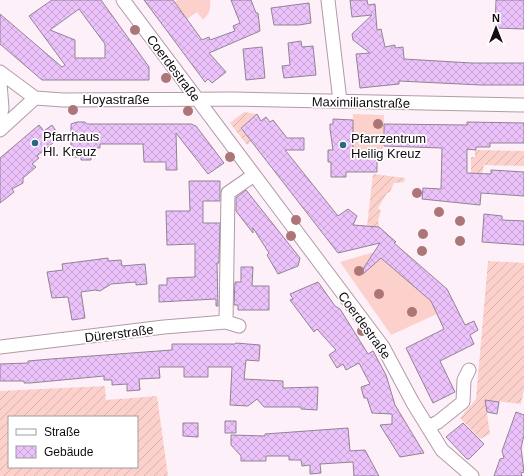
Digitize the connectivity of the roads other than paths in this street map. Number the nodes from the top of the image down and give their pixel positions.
1 (123, 0) edge
2 (328, 0) edge
3 (0, 72) edge
4 (0, 83) edge
5 (35, 98) junction
6 (198, 99) junction
7 (340, 101) junction
8 (524, 105) edge
9 (0, 118) edge
10 (0, 130) edge
11 (254, 175) junction
12 (0, 347) edge
13 (469, 370) dead end
14 (428, 427) junction
15 (472, 476) edge

1 - 6 street, Coerdestraße
2 - 7 street
3 - 5 street
4 - 9 street
5 - 6 street, Hoyastraße
5 - 10 street
6 - 7 street, Maximilianstraße
6 - 11 street, Coerdestraße
7 - 8 street, Maximilianstraße
11 - 12 street, Dürerstraße
11 - 14 street, Coerdestraße
13 - 14 street
14 - 15 street, Coerdestraße

